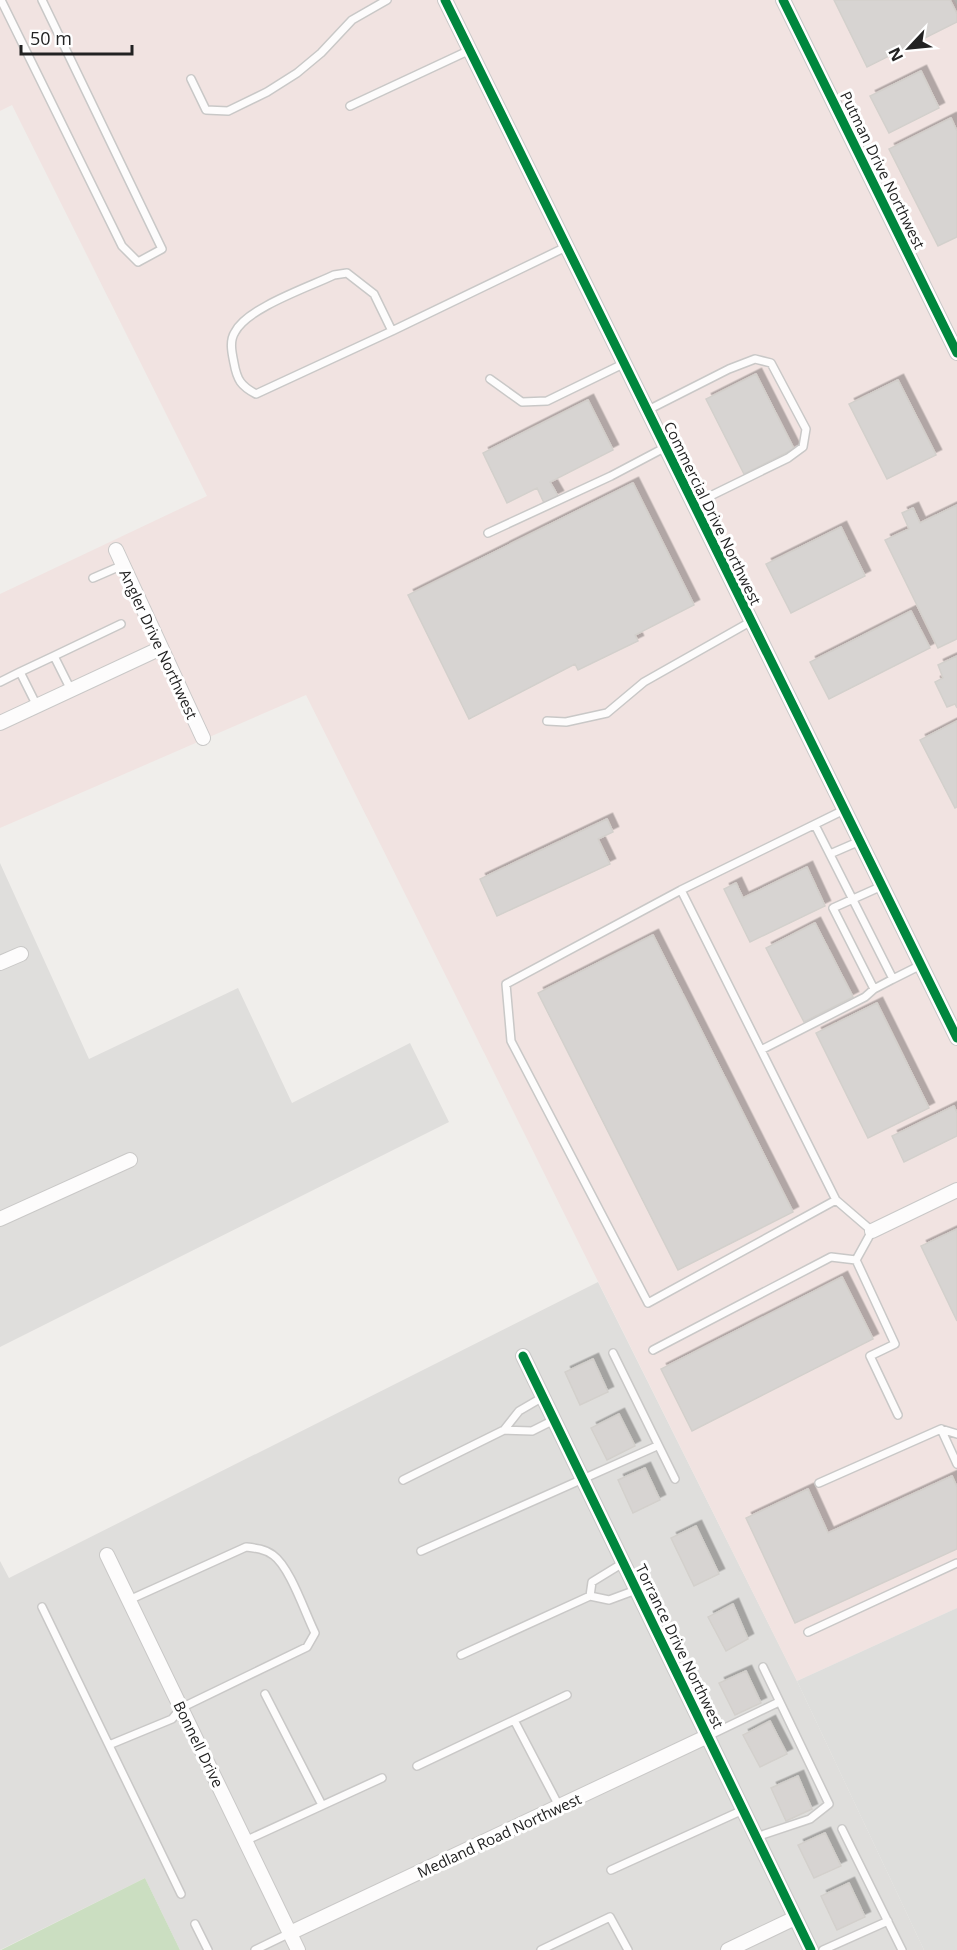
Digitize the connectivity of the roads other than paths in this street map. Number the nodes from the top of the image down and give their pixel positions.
1 (1, 0) edge
2 (42, 0) edge
3 (387, 0) edge
4 (444, 0) edge
5 (783, 0) edge
6 (470, 50) junction
7 (191, 79) dead end
8 (351, 106) dead end
9 (566, 247) junction
10 (392, 331) junction
11 (957, 353) edge
12 (623, 364) junction
13 (490, 378) dead end
14 (646, 411) junction
15 (664, 448) junction
16 (692, 505) junction
17 (488, 533) dead end
18 (116, 550) dead end
19 (123, 565) junction
20 (93, 578) dead end
21 (750, 622) junction
22 (121, 624) dead end
23 (161, 648) junction
24 (54, 656) junction
25 (20, 672) junction
26 (0, 681) edge
27 (71, 690) junction
28 (37, 706) junction
29 (2, 718) edge
30 (547, 721) dead end
31 (203, 738) dead end
32 (844, 810) junction
33 (815, 825) junction
34 (860, 841) junction
35 (830, 854) junction
36 (882, 886) junction
37 (681, 890) junction
38 (852, 897) junction
39 (21, 954) dead end
40 (0, 963) edge
41 (921, 965) junction
42 (893, 979) junction
43 (874, 989) junction
44 (952, 1014) edge
45 (957, 1038) edge
46 (761, 1050) junction
47 (130, 1160) dead end
48 (957, 1190) edge
49 (836, 1200) junction
50 (0, 1219) edge
51 (872, 1231) junction
52 (856, 1260) junction
53 (653, 1350) dead end
54 (613, 1353) dead end
55 (523, 1356) dead end
56 (543, 1397) junction
57 (898, 1415) dead end
58 (554, 1420) junction
59 (941, 1429) junction
60 (504, 1430) junction
61 (957, 1434) edge
62 (657, 1446) junction
63 (957, 1464) edge
64 (582, 1478) junction
65 (675, 1479) dead end
66 (403, 1480) dead end
67 (819, 1483) dead end
68 (421, 1551) dead end
69 (107, 1555) dead end
70 (623, 1563) junction
71 (957, 1563) edge
72 (636, 1590) junction
73 (590, 1596) junction
74 (129, 1600) junction
75 (42, 1607) dead end
76 (808, 1632) dead end
77 (461, 1654) dead end
78 (763, 1667) dead end
79 (265, 1694) dead end
80 (567, 1695) dead end
81 (779, 1702) junction
82 (181, 1708) junction
83 (514, 1720) junction
84 (708, 1736) junction
85 (109, 1745) junction
86 (417, 1766) dead end
87 (382, 1778) dead end
88 (322, 1805) junction
89 (559, 1806) junction
90 (744, 1810) junction
91 (842, 1829) dead end
92 (756, 1837) junction
93 (245, 1841) junction
94 (611, 1870) dead end
95 (180, 1894) dead end
96 (795, 1918) junction
97 (888, 1921) junction
98 (195, 1924) dead end
99 (290, 1933) junction
100 (208, 1950) edge
101 (255, 1950) edge
102 (298, 1950) edge
103 (541, 1950) edge
104 (628, 1950) edge
105 (728, 1950) edge
106 (811, 1950) edge
107 (823, 1950) edge
108 (902, 1950) edge

1 - 2 lane
3 - 7 lane
4 - 6 street, Commercial Drive Northwest
5 - 11 street, Putman Drive Northwest
6 - 8 lane
6 - 9 street, Commercial Drive Northwest
9 - 10 lane
9 - 12 street, Commercial Drive Northwest
10 - 10 lane
12 - 13 lane
12 - 14 street, Commercial Drive Northwest
14 - 15 street, Commercial Drive Northwest
14 - 16 lane
15 - 16 street, Commercial Drive Northwest
15 - 17 lane
16 - 21 street, Commercial Drive Northwest
18 - 19 street, Angler Drive Northwest
19 - 20 lane
19 - 23 street, Angler Drive Northwest
21 - 30 lane
21 - 32 street, Commercial Drive Northwest
22 - 24 lane
23 - 27 street
23 - 31 street, Angler Drive Northwest
24 - 25 lane
24 - 27 lane
25 - 26 lane
25 - 28 lane
27 - 28 street
28 - 29 street
32 - 33 lane
32 - 34 street, Commercial Drive Northwest
33 - 35 lane
33 - 37 lane
34 - 35 lane
34 - 36 street, Commercial Drive Northwest
35 - 38 lane
36 - 38 lane
36 - 41 street, Commercial Drive Northwest
37 - 46 lane
37 - 49 lane
38 - 42 lane
38 - 43 lane
39 - 40 street
41 - 42 lane
41 - 44 street, Commercial Drive Northwest
42 - 43 lane
43 - 46 lane
44 - 45 street, Commercial Drive Northwest
46 - 49 lane
47 - 50 street
48 - 51 street
49 - 51 lane
51 - 52 lane
52 - 53 lane
52 - 57 lane
54 - 62 lane
55 - 56 street, Torrance Drive Northwest
56 - 58 street, Torrance Drive Northwest
56 - 60 lane
58 - 60 lane
58 - 64 street, Torrance Drive Northwest
59 - 61 lane
59 - 63 lane
59 - 67 lane
60 - 66 lane
62 - 64 lane
62 - 65 lane
64 - 68 lane
64 - 70 street, Torrance Drive Northwest
69 - 74 street, Bonnell Drive
70 - 72 street, Torrance Drive Northwest
70 - 73 lane
71 - 76 lane
72 - 73 lane
72 - 84 street, Torrance Drive Northwest
73 - 77 lane
74 - 82 street, Bonnell Drive
74 - 82 lane
75 - 85 lane
78 - 81 lane
79 - 88 lane
80 - 83 lane
81 - 84 lane
81 - 92 lane
82 - 85 lane
82 - 93 street, Bonnell Drive
83 - 86 lane
83 - 89 lane
84 - 89 street, Medland Road Northwest
84 - 90 street, Torrance Drive Northwest
85 - 95 lane
87 - 88 lane
88 - 93 lane
89 - 99 street, Medland Road Northwest
90 - 92 street, Torrance Drive Northwest
90 - 94 lane
91 - 97 lane
92 - 96 street, Torrance Drive Northwest
93 - 99 street, Bonnell Drive
96 - 105 street
96 - 106 street, Torrance Drive Northwest
97 - 107 lane
97 - 108 lane
98 - 100 lane
99 - 101 lane
99 - 102 street, Bonnell Drive
103 - 104 lane

